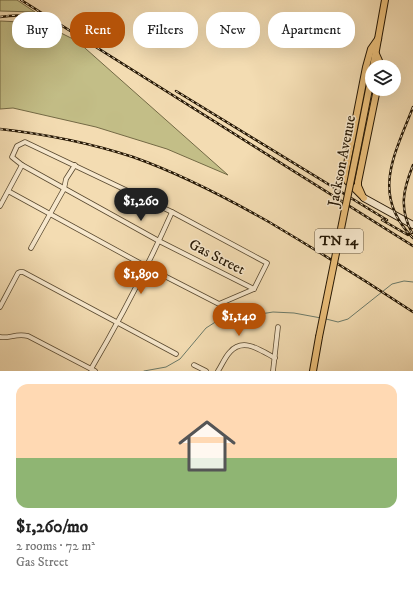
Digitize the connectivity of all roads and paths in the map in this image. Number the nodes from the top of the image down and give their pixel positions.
1 (385, 0) edge
2 (378, 39) junction
3 (376, 54) junction
4 (375, 60) edge
5 (379, 60) edge
6 (368, 96) edge
7 (376, 96) edge
8 (22, 165) junction
9 (75, 165) junction
10 (64, 189) junction
11 (8, 191) junction
12 (364, 198) junction
13 (0, 206) edge
14 (172, 212) junction
15 (50, 214) junction
16 (413, 224) edge
17 (159, 241) junction
18 (31, 248) dead end
19 (147, 267) junction
20 (254, 289) junction
21 (0, 307) edge
22 (118, 323) junction
23 (278, 327) dead end
24 (0, 337) edge
25 (176, 354) dead end
26 (275, 358) junction
27 (194, 365) dead end
28 (93, 370) edge
29 (206, 371) edge
30 (218, 371) edge
31 (273, 371) edge
32 (313, 371) edge

1 - 2 main road
2 - 3 main road
2 - 12 main road
3 - 4 main road
3 - 5 main road
6 - 32 main road, Jackson Avenue / TN 14, bridge
7 - 12 main road
8 - 9 street
8 - 10 street, Gas Street
8 - 11 street
9 - 10 street
9 - 14 street
10 - 15 street
10 - 17 street, Gas Street
11 - 13 street
11 - 15 street
12 - 16 main road
14 - 17 street
14 - 20 street
15 - 18 street
15 - 19 street
17 - 19 street
17 - 20 street, Gas Street
19 - 20 street
19 - 22 street
21 - 22 street
22 - 25 street
22 - 28 street
23 - 26 street
24 - 28 street
26 - 30 street
26 - 31 street
27 - 29 street

